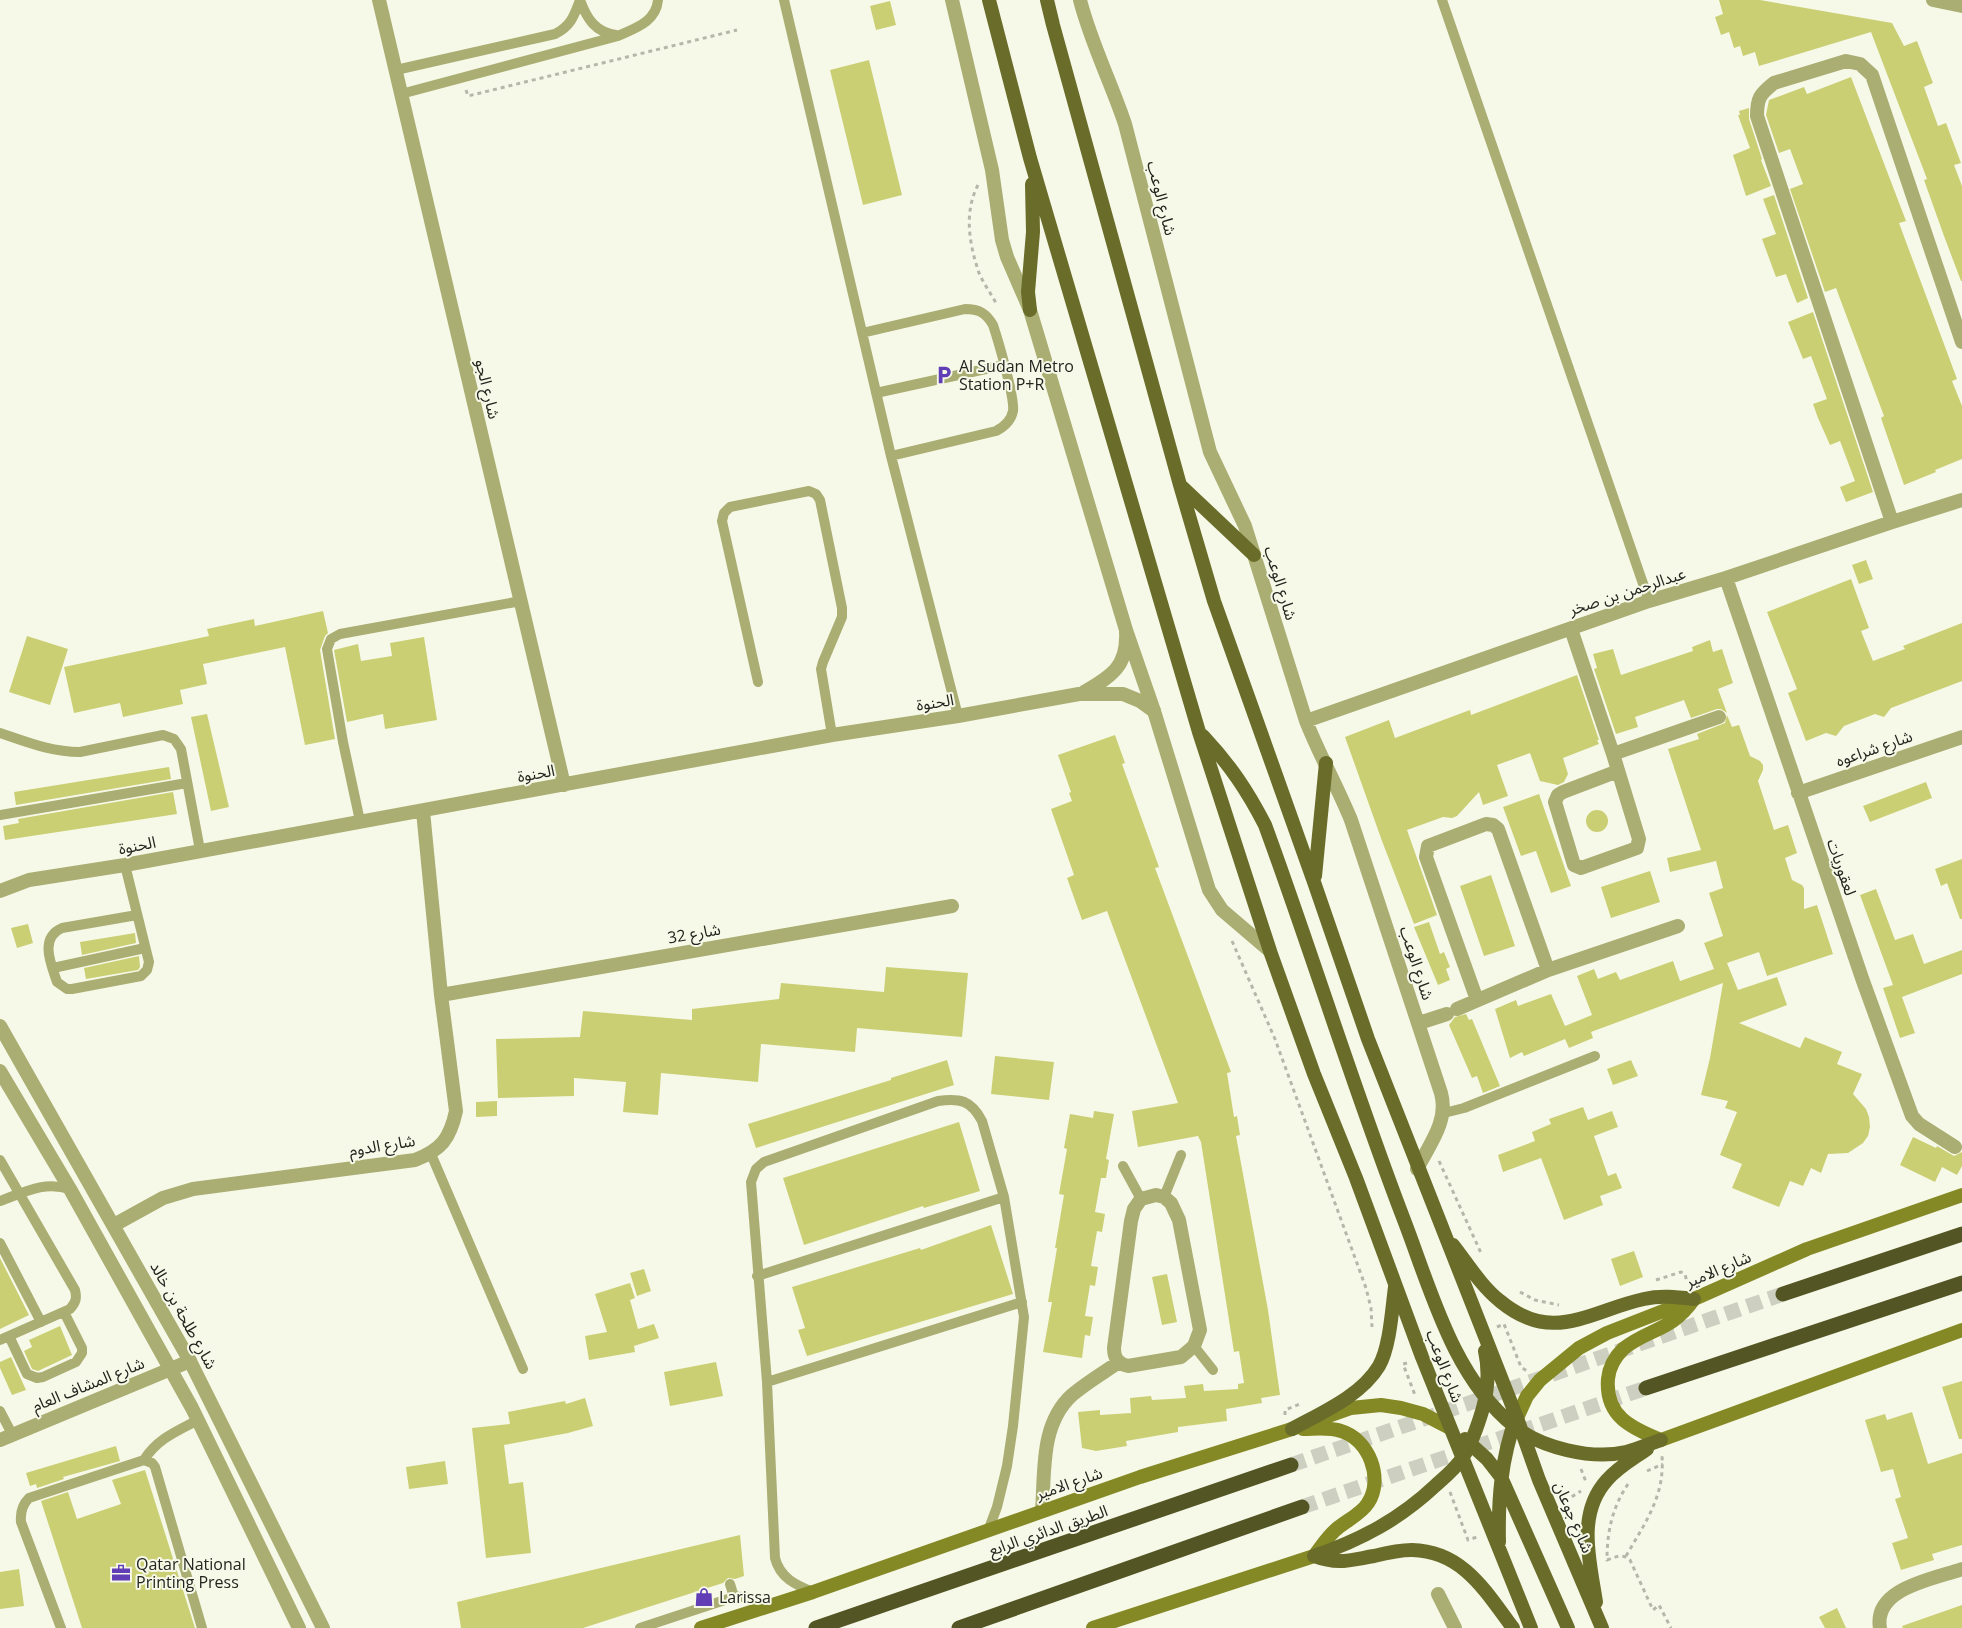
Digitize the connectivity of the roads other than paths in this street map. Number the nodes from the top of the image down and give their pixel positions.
1 (379, 0) edge
2 (580, 0) edge
3 (658, 0) edge
4 (784, 0) edge
5 (952, 0) edge
6 (989, 0) edge
7 (1047, 0) edge
8 (1080, 0) edge
9 (1442, 0) edge
10 (1933, 0) edge
11 (1962, 6) edge
12 (618, 36) junction
13 (396, 70) junction
14 (401, 94) junction
15 (1030, 158) junction
16 (1030, 310) junction
17 (862, 333) junction
18 (1962, 342) edge
19 (1004, 365) junction
20 (876, 393) junction
21 (891, 456) junction
22 (1180, 485) junction
23 (1962, 500) edge
24 (1892, 522) junction
25 (1254, 554) junction
26 (1726, 578) junction
27 (521, 601) junction
28 (1649, 601) junction
29 (1571, 629) junction
30 (1126, 630) junction
31 (758, 682) dead end
32 (1079, 694) junction
33 (1154, 711) junction
34 (958, 716) junction
35 (1719, 717) dead end
36 (1306, 721) junction
37 (1199, 732) junction
38 (0, 733) edge
39 (832, 735) junction
40 (1962, 737) edge
41 (1613, 754) junction
42 (1326, 763) junction
43 (1618, 771) junction
44 (187, 782) junction
45 (564, 785) junction
46 (1798, 793) junction
47 (423, 810) junction
48 (0, 815) edge
49 (360, 821) junction
50 (200, 850) junction
51 (125, 865) junction
52 (1314, 882) junction
53 (0, 891) edge
54 (952, 906) dead end
55 (137, 915) junction
56 (1678, 926) dead end
57 (146, 948) junction
58 (1270, 951) junction
59 (53, 968) junction
60 (1548, 970) junction
61 (442, 995) junction
62 (1477, 1000) junction
63 (1419, 1023) junction
64 (0, 1026) edge
65 (1595, 1056) dead end
66 (0, 1071) edge
67 (1444, 1113) junction
68 (1956, 1147) dead end
69 (430, 1154) junction
70 (1181, 1155) dead end
71 (0, 1160) edge
72 (1123, 1166) dead end
73 (1417, 1168) junction
74 (70, 1189) junction
75 (19, 1194) junction
76 (1962, 1196) edge
77 (1004, 1197) junction
78 (1164, 1197) junction
79 (1141, 1199) junction
80 (0, 1200) edge
81 (114, 1225) junction
82 (1443, 1232) junction
83 (1962, 1234) edge
84 (0, 1243) edge
85 (758, 1276) junction
86 (1395, 1283) junction
87 (1962, 1283) edge
88 (1783, 1294) tunnel mouth
89 (1694, 1299) junction
90 (1022, 1302) junction
91 (64, 1312) junction
92 (40, 1322) junction
93 (1482, 1329) junction
94 (1962, 1330) edge
95 (4, 1338) edge
96 (1194, 1346) junction
97 (190, 1361) junction
98 (1119, 1362) junction
99 (171, 1369) junction
100 (523, 1369) dead end
101 (1214, 1370) dead end
102 (766, 1382) junction
103 (1646, 1388) tunnel mouth
104 (1486, 1397) junction
105 (0, 1411) edge
106 (198, 1420) junction
107 (1518, 1425) junction
108 (1450, 1428) junction
109 (1292, 1429) junction
110 (6, 1437) edge
111 (1661, 1440) junction
112 (1470, 1443) junction
113 (1462, 1458) junction
114 (144, 1460) junction
115 (1291, 1465) tunnel mouth
116 (1501, 1477) junction
117 (1302, 1507) tunnel mouth
118 (1042, 1511) junction
119 (988, 1531) junction
120 (1499, 1550) junction
121 (1314, 1556) junction
122 (1962, 1569) edge
123 (730, 1584) dead end
124 (813, 1592) junction
125 (1438, 1594) dead end
126 (734, 1597) junction
127 (767, 1606) junction
128 (1600, 1624) edge
129 (61, 1628) edge
130 (202, 1628) edge
131 (299, 1628) edge
132 (323, 1628) edge
133 (640, 1628) edge
134 (701, 1628) edge
135 (816, 1628) edge
136 (959, 1628) edge
137 (1092, 1628) edge
138 (1455, 1628) edge
139 (1513, 1628) edge
140 (1531, 1628) edge
141 (1568, 1628) edge
142 (1880, 1628) edge

1 - 13 street, شارع الجو
2 - 12 lane
2 - 13 lane
3 - 12 lane
4 - 17 lane
5 - 16 street, شارع الوعب
6 - 15 main road, شارع الوعب
7 - 22 main road
8 - 25 street, شارع الوعب
9 - 28 lane
10 - 11 street
12 - 14 lane
13 - 14 street, شارع الجو
14 - 27 street, شارع الجو
15 - 16 main road
15 - 37 main road, شارع الوعب
16 - 30 street, شارع الوعب
17 - 19 lane
17 - 20 lane
18 - 24 street
19 - 20 lane
19 - 21 lane
20 - 21 lane
21 - 34 lane
22 - 25 main road
22 - 52 main road
23 - 24 street, عبدالرحمن بن صخر
24 - 26 street, عبدالرحمن بن صخر
25 - 36 street, شارع الوعب
26 - 28 street, عبدالرحمن بن صخر
26 - 46 street, لعقوريات
27 - 45 street, شارع الجو
27 - 49 lane
28 - 29 street, عبدالرحمن بن صخر
29 - 36 street, عبدالرحمن بن صخر
29 - 41 street
30 - 32 street, الحنوة
30 - 33 street, شارع الوعب
31 - 39 lane
32 - 33 street, الحنوة
32 - 34 street, الحنوة
33 - 58 street, شارع الوعب
34 - 39 street, الحنوة
35 - 41 street
36 - 42 street, شارع الوعب
37 - 58 main road, شارع الوعب
37 - 104 main road
38 - 44 lane
39 - 45 street, الحنوة
40 - 46 street, شارع شراعوه
41 - 43 street
42 - 52 main road
42 - 63 street, شارع الوعب
43 - 43 street
44 - 48 lane
44 - 50 lane
45 - 47 street, الحنوة
46 - 68 street, لعقوريات
47 - 49 street, الحنوة
47 - 61 street, شارع الدوم
49 - 50 street, الحنوة
50 - 51 street, الحنوة
51 - 53 street, الحنوة
51 - 55 lane
52 - 73 main road
54 - 61 street, شارع 32
55 - 57 lane
55 - 59 lane
56 - 60 street
57 - 59 lane
57 - 59 lane
58 - 86 main road, شارع الوعب
60 - 62 street
60 - 62 street
61 - 69 street, شارع الدوم
62 - 63 street
63 - 67 street, شارع الوعب
64 - 81 street, شارع طلحة بن خالد
65 - 67 lane
66 - 74 street
67 - 73 street
69 - 81 street, شارع الدوم
69 - 100 lane
70 - 78 lane
71 - 75 lane
72 - 79 lane
73 - 82 main road
74 - 75 lane
74 - 99 street
75 - 80 lane
75 - 91 lane
76 - 89 main road, شارع الامير
77 - 85 lane
77 - 85 lane
77 - 90 lane
78 - 79 street
78 - 96 street
79 - 98 street
81 - 97 street, شارع طلحة بن خالد
82 - 89 main road
82 - 93 main road
83 - 88 highway
84 - 92 lane
85 - 102 lane
86 - 108 main road, شارع الوعب
86 - 109 main road
87 - 103 highway
89 - 107 main road, شارع الامير
89 - 111 main road
90 - 102 lane
90 - 119 lane
91 - 92 lane
91 - 95 lane
92 - 95 lane
93 - 104 main road
93 - 107 main road
94 - 111 main road
96 - 98 street
96 - 101 lane
97 - 99 street, شارع المشاف العام
97 - 132 street, شارع طلحة بن خالد
98 - 118 street
99 - 106 street
99 - 110 street, شارع المشاف العام
102 - 124 lane
104 - 107 main road
104 - 112 main road
105 - 110 lane
106 - 114 lane
106 - 131 street
107 - 111 main road
107 - 116 main road
107 - 128 main road, شارع جوعان
108 - 109 main road, شارع الامير
108 - 112 main road
108 - 113 main road
109 - 118 main road, شارع الامير
109 - 121 main road
111 - 128 main road
112 - 113 main road
112 - 116 main road
113 - 120 main road
113 - 121 main road
114 - 129 lane
114 - 130 lane
115 - 135 highway, الطريق الدائري الرابع
116 - 120 main road
116 - 141 main road
117 - 136 highway
118 - 119 main road, شارع الامير
119 - 124 main road, شارع الامير
120 - 140 main road
121 - 137 main road
121 - 139 main road
122 - 142 street
123 - 126 lane
124 - 127 main road, شارع الامير
125 - 138 street
126 - 127 lane
126 - 133 lane
127 - 134 main road, شارع الامير

